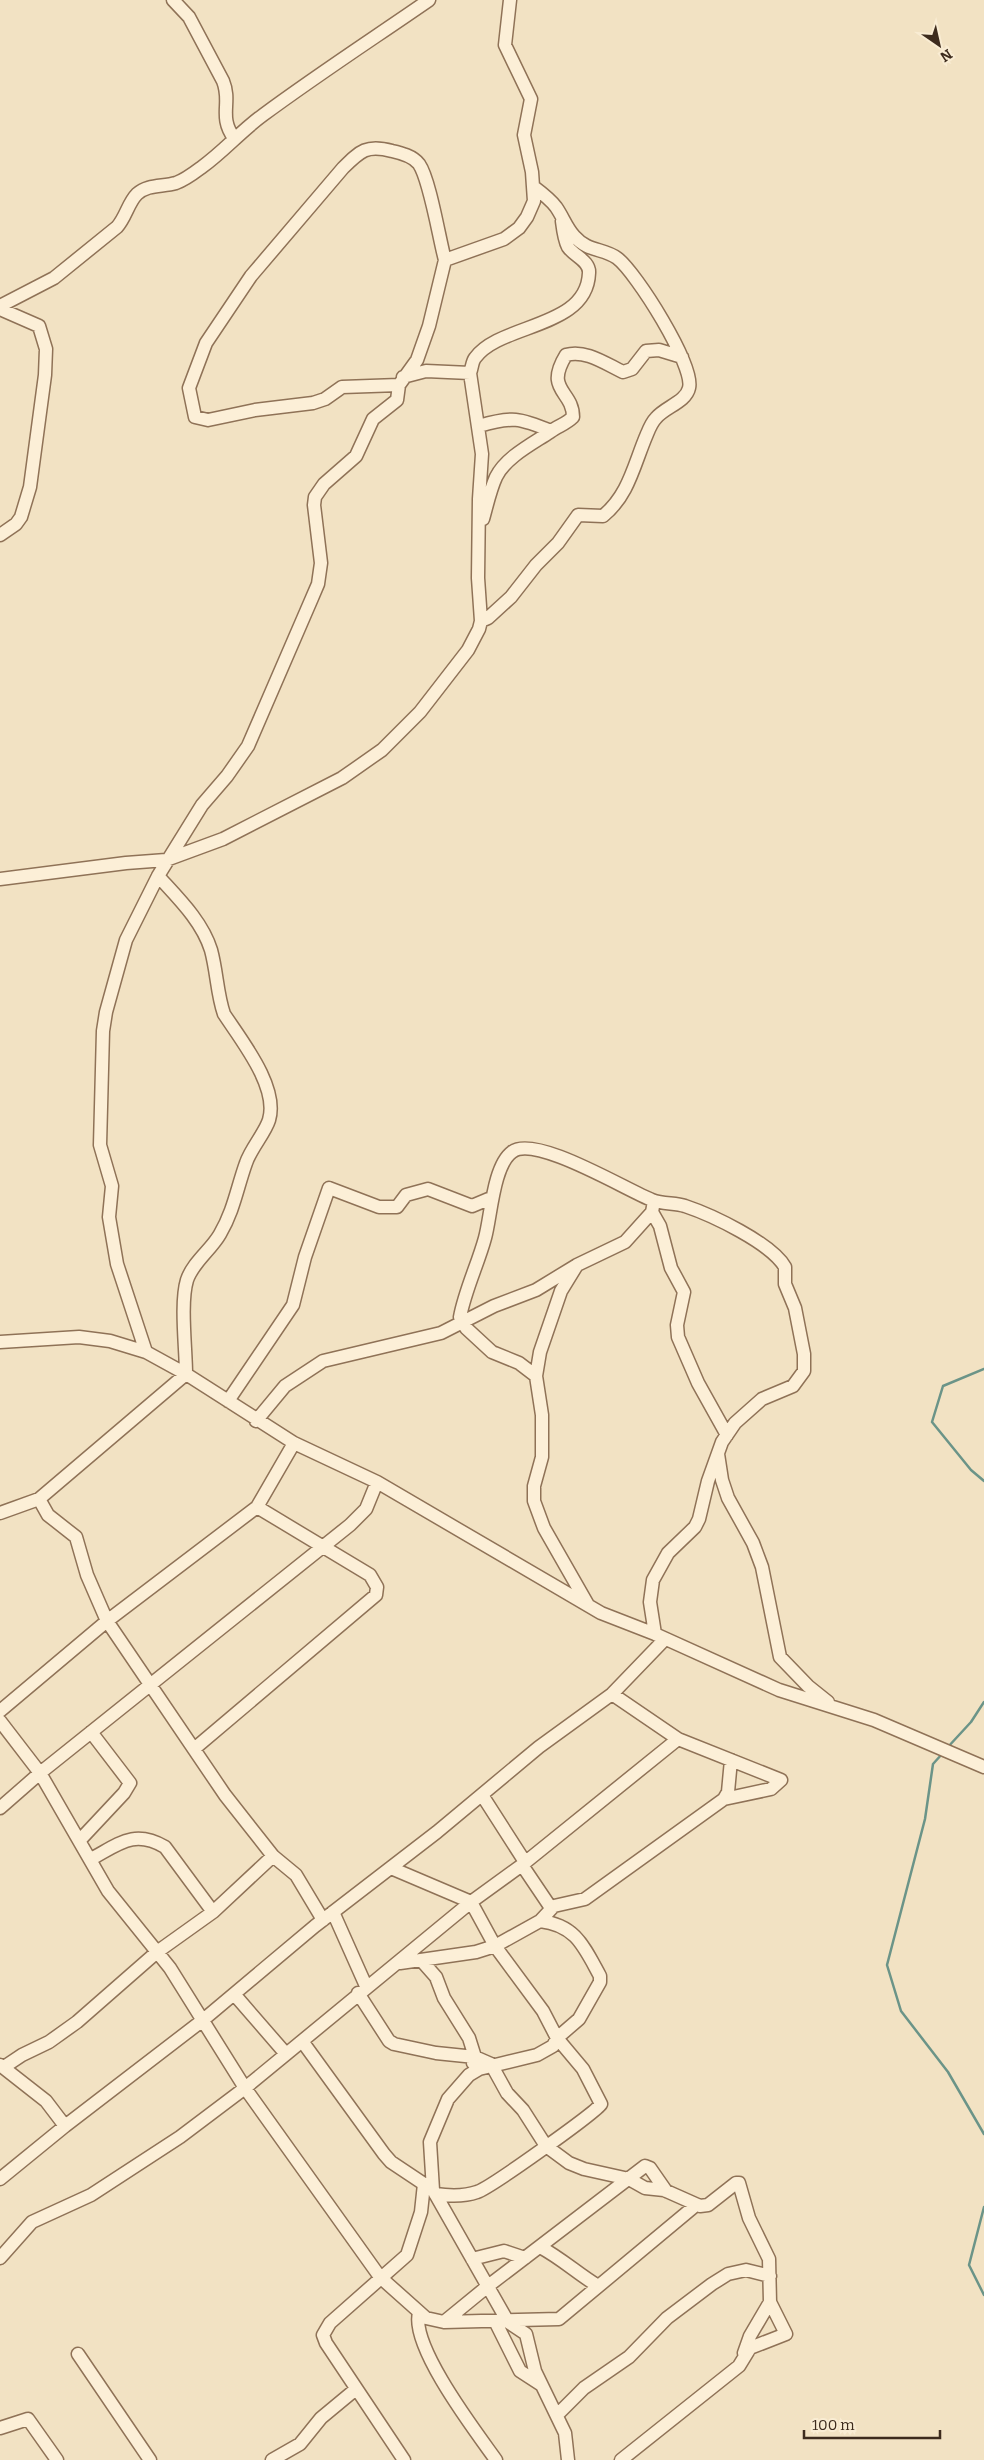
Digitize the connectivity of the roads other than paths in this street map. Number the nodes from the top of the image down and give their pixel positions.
1 (173, 0) edge
2 (430, 0) edge
3 (510, 0) edge
4 (234, 138) junction
5 (534, 187) junction
6 (562, 221) junction
7 (445, 260) junction
8 (0, 308) edge
9 (682, 357) junction
10 (470, 373) junction
11 (401, 381) junction
12 (479, 426) junction
13 (551, 431) junction
14 (479, 533) junction
15 (0, 535) edge
16 (481, 621) junction
17 (166, 860) junction
18 (158, 876) junction
19 (0, 879) edge
20 (491, 1198) junction
21 (653, 1207) junction
22 (577, 1265) junction
23 (461, 1322) junction
24 (0, 1342) edge
25 (146, 1352) junction
26 (186, 1374) junction
27 (536, 1376) junction
28 (228, 1401) junction
29 (256, 1421) junction
30 (727, 1435) junction
31 (294, 1443) junction
32 (717, 1452) junction
33 (377, 1482) junction
34 (40, 1499) junction
35 (257, 1508) junction
36 (0, 1513) edge
37 (320, 1547) junction
38 (588, 1605) junction
39 (107, 1621) junction
40 (660, 1637) junction
41 (151, 1685) junction
42 (612, 1694) junction
43 (834, 1707) junction
44 (0, 1711) edge
45 (0, 1721) edge
46 (91, 1732) junction
47 (678, 1739) junction
48 (194, 1749) junction
49 (731, 1760) junction
50 (984, 1767) edge
51 (40, 1773) junction
52 (482, 1795) junction
53 (724, 1799) junction
54 (0, 1808) edge
55 (80, 1840) junction
56 (273, 1856) junction
57 (91, 1859) junction
58 (523, 1863) junction
59 (390, 1868) junction
60 (471, 1902) junction
61 (551, 1908) junction
62 (212, 1912) junction
63 (333, 1912) junction
64 (323, 1920) junction
65 (540, 1921) junction
66 (495, 1946) junction
67 (157, 1952) junction
68 (421, 1960) junction
69 (399, 1963) junction
70 (362, 1990) junction
71 (234, 1994) junction
72 (204, 2020) junction
73 (557, 2038) junction
74 (302, 2041) junction
75 (286, 2054) junction
76 (475, 2057) junction
77 (491, 2064) junction
78 (2, 2066) edge
79 (469, 2075) junction
80 (246, 2088) junction
81 (66, 2126) junction
82 (546, 2146) junction
83 (629, 2179) junction
84 (0, 2180) edge
85 (431, 2189) junction
86 (666, 2191) junction
87 (696, 2204) junction
88 (540, 2247) junction
89 (0, 2258) edge
90 (525, 2258) junction
91 (472, 2259) junction
92 (770, 2276) junction
93 (380, 2277) junction
94 (488, 2286) junction
95 (598, 2286) junction
96 (770, 2302) junction
97 (419, 2313) junction
98 (495, 2321) junction
99 (444, 2322) junction
100 (508, 2322) junction
101 (78, 2354) dead end
102 (739, 2366) junction
103 (540, 2384) junction
104 (356, 2389) junction
105 (557, 2415) junction
106 (0, 2428) edge
107 (57, 2460) edge
108 (150, 2460) edge
109 (272, 2460) edge
110 (404, 2460) edge
111 (496, 2460) edge
112 (568, 2460) edge
113 (621, 2460) edge

1 - 4 street
2 - 4 street
3 - 5 street
4 - 8 street
5 - 6 street
5 - 7 street
6 - 9 street
6 - 10 street
7 - 11 street
7 - 11 street
8 - 15 street
9 - 13 street
9 - 16 street
10 - 11 street
10 - 12 street
11 - 17 street
12 - 13 street
12 - 14 street
13 - 14 street
14 - 16 street
16 - 17 street
17 - 18 street
17 - 19 street
18 - 25 street
18 - 26 street
20 - 21 street
20 - 23 street
20 - 28 street
21 - 22 street
21 - 30 street
21 - 30 street
22 - 23 street
22 - 27 street
23 - 27 street
23 - 29 street
24 - 25 street
25 - 26 street
26 - 28 street
26 - 34 street
27 - 38 street
28 - 29 street
29 - 31 street
30 - 32 street
31 - 33 street
31 - 35 street
32 - 40 street
32 - 43 street
33 - 37 street
33 - 38 street
34 - 36 street
34 - 39 street
35 - 37 street
35 - 39 street
37 - 41 street
37 - 48 street
38 - 40 street
39 - 41 street
39 - 44 street
40 - 42 street
40 - 43 street
41 - 46 street
41 - 48 street
42 - 47 street
42 - 52 street
43 - 50 street
45 - 51 street
46 - 51 street
46 - 55 street
47 - 49 street
47 - 58 street
48 - 56 street
49 - 53 street
49 - 53 street
51 - 54 street
51 - 55 street
52 - 58 street
52 - 59 street
53 - 61 street
55 - 57 street
56 - 62 street
56 - 64 street
57 - 62 street
57 - 67 street
58 - 60 street
58 - 61 street
59 - 60 street
59 - 63 street
60 - 66 street
60 - 69 street
61 - 65 street
62 - 67 street
63 - 64 street
63 - 70 street
64 - 71 street
65 - 66 street
65 - 73 street
66 - 68 street
66 - 73 street
67 - 72 street
67 - 78 street
68 - 69 street
68 - 76 street
69 - 70 street
70 - 74 street
70 - 76 street
71 - 72 street
71 - 75 street
72 - 80 street
72 - 81 street
73 - 77 street
73 - 82 street
74 - 75 street
74 - 85 street
75 - 80 street
76 - 77 street
76 - 79 street
77 - 79 street
77 - 82 street
78 - 81 street
79 - 85 street
80 - 89 street
80 - 93 street
81 - 84 street
82 - 83 street
82 - 85 street
83 - 86 street
83 - 86 street
83 - 88 street
85 - 91 street
85 - 93 street
86 - 87 street
87 - 92 street
87 - 95 street
88 - 90 street
88 - 95 street
90 - 91 street
90 - 94 street
91 - 94 street
92 - 96 street
92 - 105 street
93 - 97 street
93 - 104 street
94 - 99 street
94 - 100 street
95 - 100 street
96 - 102 street
96 - 102 street
97 - 99 street
97 - 111 street
98 - 99 street
98 - 100 street
98 - 103 street
100 - 103 street
101 - 108 street
102 - 113 street
103 - 105 street
104 - 109 street
104 - 110 street
105 - 112 street
106 - 107 street

